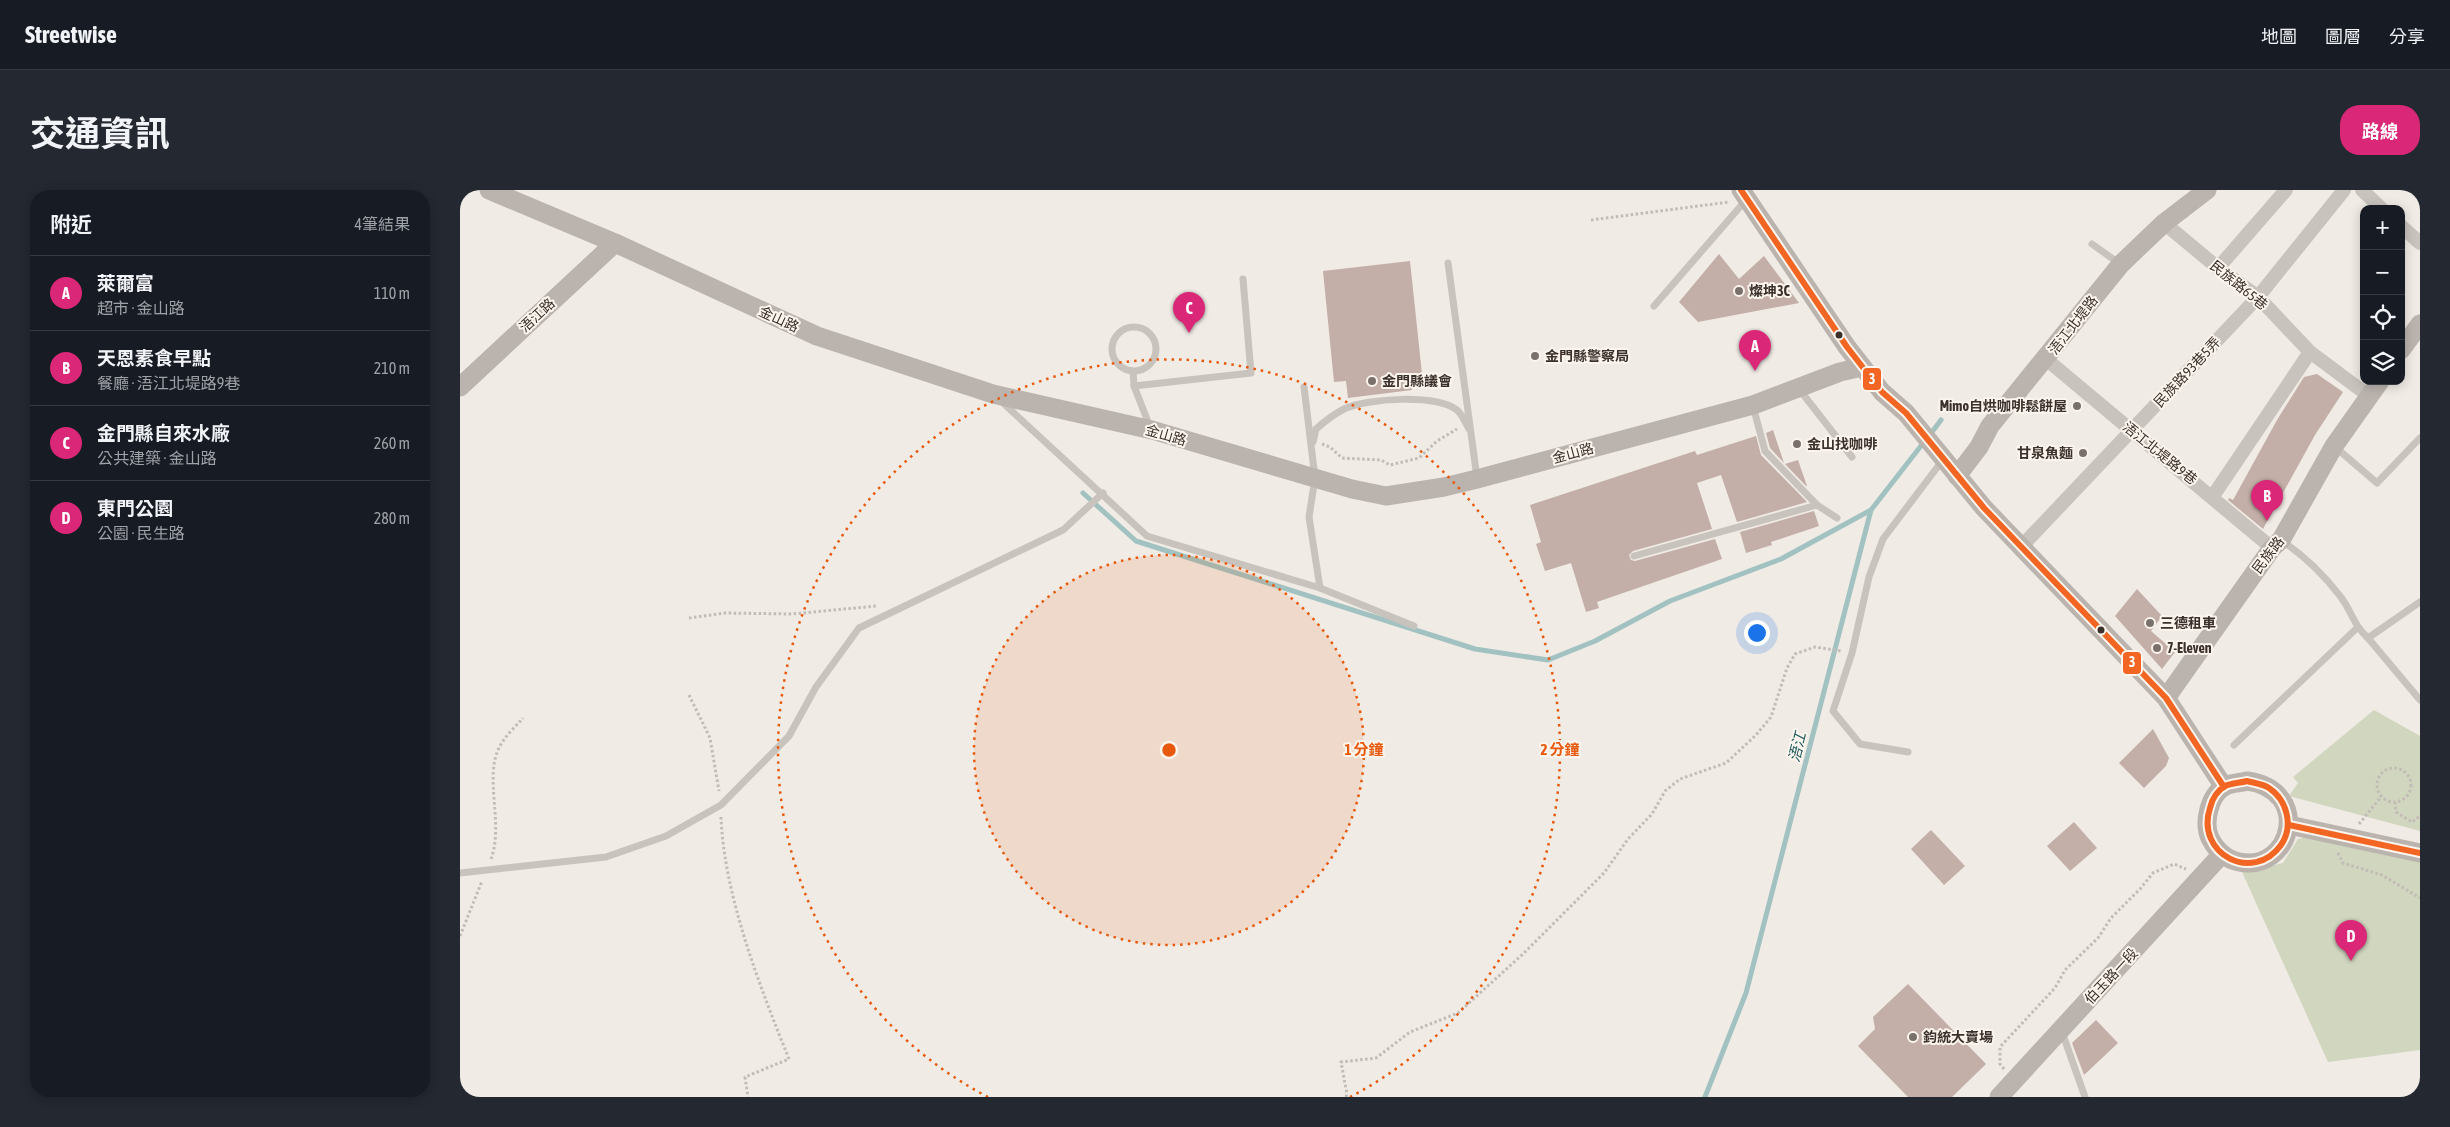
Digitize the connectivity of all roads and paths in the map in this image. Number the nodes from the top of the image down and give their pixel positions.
1 (488, 190) edge
2 (2207, 190) edge
3 (2286, 190) edge
4 (2344, 190) edge
5 (2364, 191) edge
6 (1744, 195) edge
7 (2378, 205) edge
8 (1591, 220) dead end
9 (2164, 222) junction
10 (2405, 230) edge
11 (615, 243) junction
12 (2420, 243) edge
13 (2092, 244) dead end
14 (1448, 263) dead end
15 (2121, 264) junction
16 (2218, 268) junction
17 (1243, 279) dead end
18 (2258, 297) junction
19 (1654, 306) dead end
20 (2420, 324) edge
21 (2405, 345) edge
22 (2310, 352) junction
23 (2046, 359) junction
24 (1862, 367) junction
25 (1133, 371) junction
26 (1134, 386) junction
27 (460, 387) edge
28 (1304, 388) dead end
29 (1799, 389) junction
30 (2374, 389) edge
31 (993, 394) junction
32 (1753, 406) junction
33 (1466, 424) junction
34 (1152, 430) junction
35 (2132, 430) junction
36 (1471, 432) junction
37 (2420, 438) edge
38 (2334, 446) junction
39 (1312, 447) junction
40 (1852, 457) dead end
41 (1944, 458) junction
42 (1957, 476) junction
43 (1315, 478) junction
44 (1477, 479) junction
45 (1103, 493) junction
46 (2213, 496) junction
47 (1817, 505) junction
48 (1837, 518) dead end
49 (2277, 544) junction
50 (2021, 547) junction
51 (1634, 556) dead end
52 (1320, 588) junction
53 (2420, 602) edge
54 (901, 607) junction
55 (688, 618) dead end
56 (1414, 626) dead end
57 (2357, 628) junction
58 (2368, 638) junction
59 (1845, 652) dead end
60 (689, 695) dead end
61 (2166, 698) junction
62 (2420, 700) edge
63 (523, 718) dead end
64 (2234, 745) dead end
65 (1908, 752) dead end
66 (2224, 786) junction
67 (2381, 797) junction
68 (2395, 802) junction
69 (721, 804) junction
70 (2420, 816) edge
71 (2365, 817) dead end
72 (2289, 825) junction
73 (2335, 848) dead end
74 (2420, 853) edge
75 (2222, 854) junction
76 (487, 869) junction
77 (460, 872) edge
78 (2203, 875) junction
79 (2420, 898) edge
80 (460, 936) edge
81 (2061, 1030) junction
82 (2012, 1081) junction
83 (748, 1097) edge
84 (1346, 1097) edge
85 (1999, 1097) edge
86 (2085, 1097) edge

1 - 11 street, 金山路
2 - 9 street, 浯江北堤路
3 - 16 street
4 - 18 street, 民族路93巷5弄
5 - 7 street
6 - 8 path
6 - 19 lane
6 - 24 street
9 - 15 street, 浯江北堤路
9 - 16 street, 民族路65巷
10 - 12 street
11 - 27 street, 浯江路
11 - 31 street, 金山路
13 - 15 lane
14 - 36 lane
15 - 23 street, 浯江北堤路
16 - 18 street, 民族路65巷
17 - 26 lane
18 - 22 street, 民族路65巷
18 - 35 street, 民族路93巷5弄
20 - 21 street
22 - 30 street, 民族路65巷
22 - 46 street
23 - 35 street, 浯江北堤路9巷
23 - 42 street, 浯江北堤路
24 - 29 street, 金山路
24 - 41 street
25 - 25 lane
25 - 26 lane
26 - 34 lane
28 - 39 lane
29 - 32 street, 金山路
29 - 40 lane
30 - 38 street, 民族路
31 - 34 street, 金山路
31 - 45 lane
32 - 44 street, 金山路
32 - 47 lane
33 - 36 lane
33 - 39 path
33 - 39 lane
34 - 43 street, 金山路
35 - 46 street, 浯江北堤路9巷
35 - 50 street, 民族路93巷5弄
36 - 44 lane
37 - 38 lane
38 - 49 street, 民族路
39 - 43 lane
41 - 42 street
41 - 65 lane
42 - 50 street
43 - 44 street, 金山路
43 - 52 lane
45 - 52 lane
45 - 54 lane
46 - 49 street, 浯江北堤路9巷
47 - 48 lane
47 - 51 lane
49 - 57 lane
49 - 61 street, 民族路
50 - 61 street
52 - 56 lane
53 - 58 lane
54 - 55 path
54 - 69 lane
57 - 58 lane
57 - 64 lane
58 - 62 lane
59 - 84 path
60 - 69 path
61 - 66 street
63 - 76 path
66 - 72 street
66 - 75 street
67 - 68 path
67 - 68 path
67 - 71 path
68 - 70 path
69 - 76 lane
69 - 83 path
72 - 74 street
72 - 75 street
73 - 79 path
75 - 78 street, 伯玉路一段
76 - 77 lane
76 - 80 path
78 - 81 street, 伯玉路一段
78 - 82 path
81 - 82 street, 伯玉路一段
81 - 86 lane
82 - 85 street, 伯玉路一段

